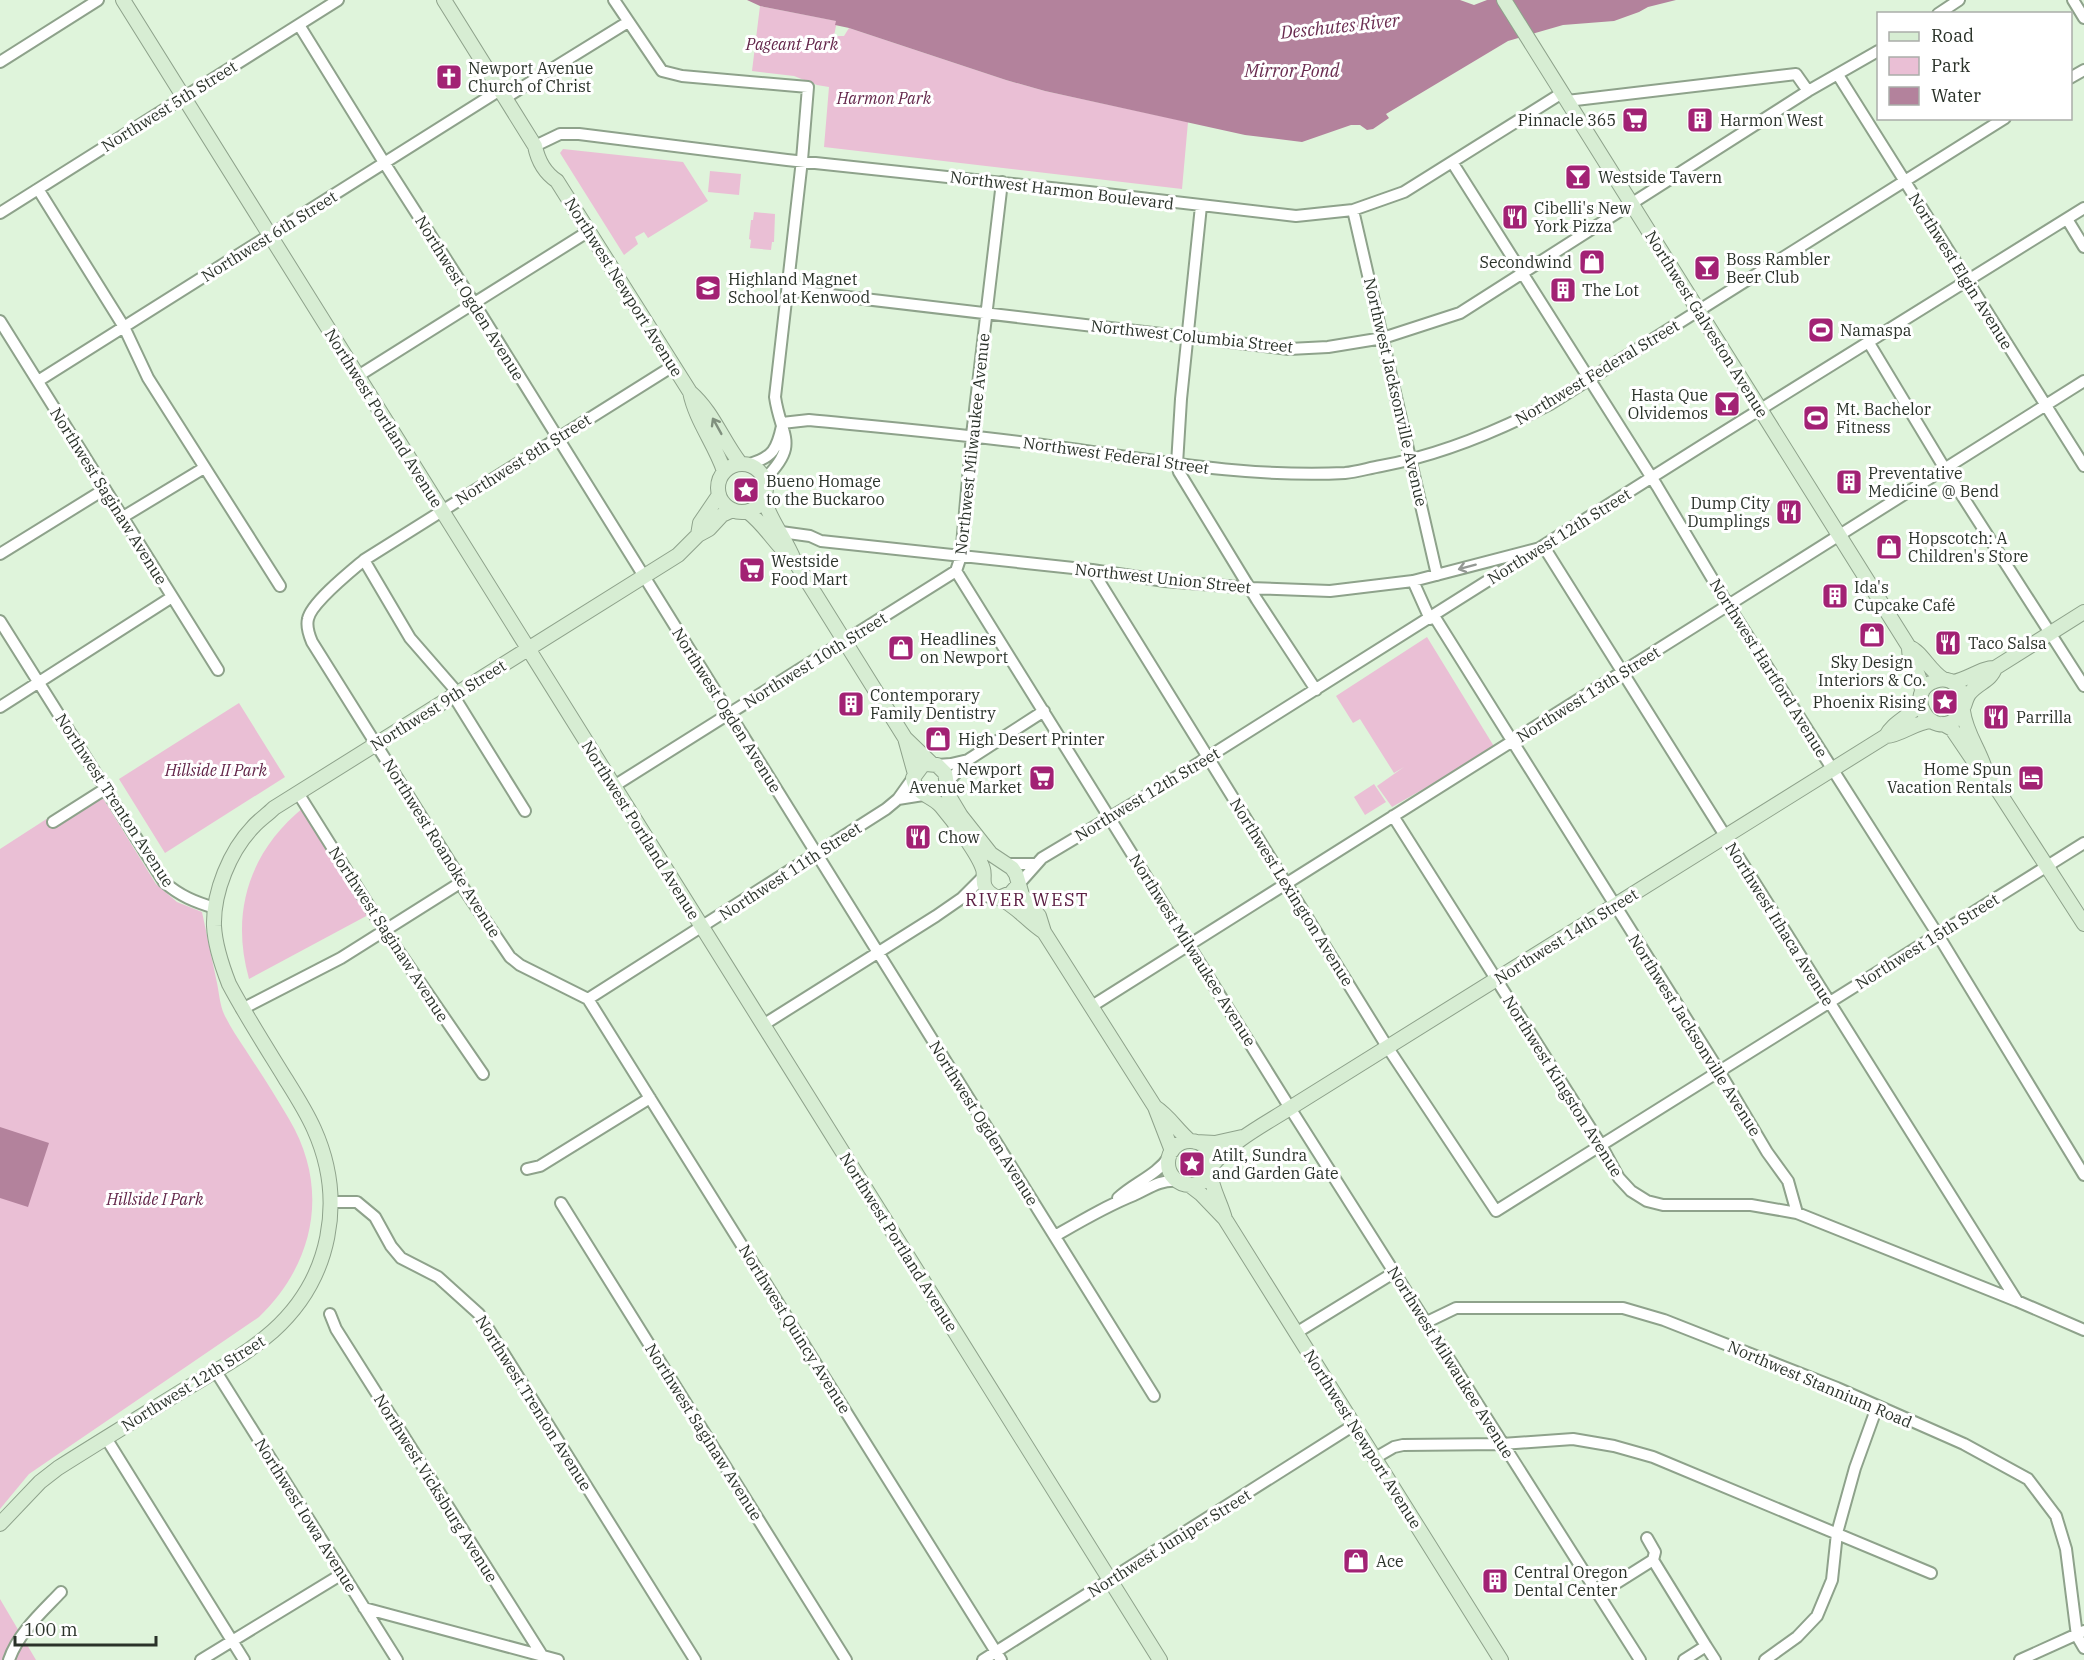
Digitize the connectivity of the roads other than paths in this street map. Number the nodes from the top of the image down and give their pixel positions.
1 (98, 0) edge
2 (123, 0) edge
3 (338, 0) edge
4 (444, 0) edge
5 (614, 0) edge
6 (1504, 0) edge
7 (1959, 0) edge
8 (2073, 0) edge
9 (1941, 12) edge
10 (2084, 18) edge
11 (628, 22) junction
12 (299, 25) junction
13 (1877, 52) edge
14 (0, 62) edge
15 (1838, 75) junction
16 (1808, 91) junction
17 (502, 94) junction
18 (1565, 97) junction
19 (183, 98) junction
20 (2002, 120) edge
21 (535, 146) junction
22 (802, 160) junction
23 (1452, 162) junction
24 (385, 164) junction
25 (1905, 181) junction
26 (1002, 182) junction
27 (39, 189) junction
28 (1632, 204) junction
29 (1201, 206) junction
30 (2084, 208) edge
31 (1353, 210) junction
32 (0, 212) edge
33 (2067, 219) junction
34 (589, 231) junction
35 (269, 236) junction
36 (2084, 247) edge
37 (1521, 272) junction
38 (1969, 281) junction
39 (788, 290) junction
40 (474, 303) junction
41 (1698, 310) junction
42 (987, 312) junction
43 (0, 321) edge
44 (124, 327) junction
45 (1188, 338) junction
46 (1383, 338) junction
47 (1869, 343) junction
48 (673, 366) junction
49 (358, 376) junction
50 (1588, 380) junction
51 (38, 381) junction
52 (2084, 381) edge
53 (690, 392) junction
54 (2045, 406) junction
55 (1760, 410) junction
56 (782, 423) junction
57 (972, 435) junction
58 (557, 438) junction
59 (1411, 460) junction
60 (745, 464) junction
61 (1177, 464) junction
62 (2084, 466) edge
63 (204, 468) junction
64 (1945, 469) junction
65 (724, 471) junction
66 (1651, 478) junction
67 (765, 479) junction
68 (105, 489) junction
69 (719, 495) junction
70 (764, 499) junction
71 (733, 510) junction
72 (442, 511) junction
73 (748, 512) junction
74 (123, 517) junction
75 (781, 532) junction
76 (698, 535) junction
77 (1839, 536) junction
78 (1544, 547) junction
79 (0, 554) edge
80 (961, 556) junction
81 (364, 560) junction
82 (794, 560) junction
83 (1092, 570) junction
84 (956, 572) junction
85 (1437, 574) junction
86 (644, 577) junction
87 (1413, 581) junction
88 (280, 586) dead end
89 (1250, 588) junction
90 (172, 597) junction
91 (1728, 605) junction
92 (2084, 612) edge
93 (1432, 617) junction
94 (0, 621) edge
95 (308, 633) joint
96 (2049, 633) junction
97 (845, 641) junction
98 (1909, 647) junction
99 (527, 649) junction
100 (1995, 668) junction
101 (218, 670) dead end
102 (1622, 673) junction
103 (1948, 681) junction
104 (39, 682) junction
105 (2084, 686) edge
106 (1316, 690) junction
107 (455, 693) junction
108 (1921, 697) junction
109 (0, 707) edge
110 (1963, 708) junction
111 (1044, 711) junction
112 (729, 714) junction
113 (1937, 723) junction
114 (1886, 736) junction
115 (905, 738) junction
116 (1512, 742) junction
117 (377, 744) junction
118 (1209, 757) junction
119 (968, 760) junction
120 (935, 764) junction
121 (1832, 770) junction
122 (1986, 772) junction
123 (914, 776) junction
124 (947, 785) junction
125 (614, 786) junction
126 (105, 789) junction
127 (298, 793) junction
128 (927, 796) junction
129 (898, 799) junction
130 (525, 811) dead end
131 (1393, 816) junction
132 (1111, 817) junction
133 (52, 822) dead end
134 (1725, 837) junction
135 (2084, 843) edge
136 (816, 853) junction
137 (1003, 862) junction
138 (1035, 864) junction
139 (2047, 866) junction
140 (983, 875) junction
141 (460, 883) junction
142 (1286, 884) junction
143 (1018, 885) junction
144 (996, 897) junction
145 (962, 898) junction
146 (1614, 905) junction
147 (215, 908) junction
148 (2084, 924) edge
149 (702, 928) junction
150 (384, 930) junction
151 (1044, 932) junction
152 (1938, 935) junction
153 (1189, 944) junction
154 (878, 954) junction
155 (1496, 979) junction
156 (588, 999) junction
157 (1830, 1003) junction
158 (1092, 1006) junction
159 (242, 1009) junction
160 (763, 1025) junction
161 (1388, 1048) junction
162 (1719, 1071) junction
163 (483, 1074) dead end
164 (650, 1098) junction
165 (1155, 1107) junction
166 (1290, 1108) junction
167 (1247, 1136) junction
168 (1193, 1141) junction
169 (1601, 1145) junction
170 (1170, 1154) junction
171 (526, 1169) dead end
172 (1211, 1169) junction
173 (2084, 1175) edge
174 (1183, 1182) junction
175 (332, 1202) junction
176 (1114, 1202) junction
177 (561, 1203) dead end
178 (1496, 1211) joint
179 (1797, 1213) junction
180 (1225, 1219) junction
181 (1055, 1236) junction
182 (1395, 1272) junction
183 (2017, 1301) junction
184 (330, 1314) dead end
185 (1426, 1322) junction
186 (2084, 1330) edge
187 (1296, 1333) junction
188 (215, 1370) junction
189 (1154, 1396) dead end
190 (1877, 1407) junction
191 (1354, 1425) junction
192 (106, 1438) junction
193 (1502, 1444) junction
194 (1375, 1458) junction
195 (0, 1524) edge
196 (1837, 1533) junction
197 (1647, 1538) dead end
198 (1653, 1560) junction
199 (1931, 1573) dead end
200 (342, 1574) junction
201 (1110, 1580) junction
202 (61, 1592) dead end
203 (1599, 1594) junction
204 (364, 1608) junction
205 (2080, 1634) edge
206 (232, 1641) junction
207 (1706, 1646) junction
208 (2084, 1648) edge
209 (999, 1656) edge
210 (544, 1659) edge
211 (9, 1660) edge
212 (201, 1660) edge
213 (244, 1660) edge
214 (397, 1660) edge
215 (558, 1660) edge
216 (695, 1660) edge
217 (846, 1660) edge
218 (983, 1660) edge
219 (1160, 1660) edge
220 (1502, 1660) edge
221 (1640, 1660) edge
222 (1684, 1660) edge
223 (1715, 1660) edge
224 (1765, 1660) edge
225 (2020, 1660) edge

1 - 14 street
2 - 19 street, Northwest Portland Avenue
3 - 12 street, Northwest 5th Street
4 - 17 street, Northwest Newport Avenue
5 - 11 street
6 - 18 street, Northwest Galveston Avenue
7 - 9 street
8 - 10 street
11 - 17 street, Northwest 6th Street
11 - 22 street
12 - 19 street, Northwest 5th Street
12 - 24 street, Northwest Ogden Avenue
13 - 15 street, Northwest Columbia Street
15 - 16 street, Northwest Columbia Street
15 - 25 street, Northwest Elgin Avenue
16 - 18 street, Northwest Harmon Boulevard
16 - 28 street, Northwest Columbia Street
17 - 21 street, Northwest Newport Avenue
17 - 24 street, Northwest 6th Street
18 - 23 street, Northwest Harmon Boulevard
18 - 28 street, Northwest Galveston Avenue
19 - 27 street, Northwest 5th Street
19 - 35 street, Northwest Portland Avenue
20 - 25 street, Northwest Federal Street
21 - 22 street, Northwest Harmon Boulevard
21 - 34 street, Northwest Newport Avenue
22 - 26 street, Northwest Harmon Boulevard
22 - 39 street
23 - 31 street, Northwest Harmon Boulevard
23 - 37 street, Northwest Hartford Avenue
24 - 35 street, Northwest 6th Street
24 - 40 street, Northwest Ogden Avenue
25 - 38 street, Northwest Elgin Avenue
25 - 41 street, Northwest Federal Street
26 - 29 street, Northwest Harmon Boulevard
26 - 42 street, Northwest Milwaukee Avenue
27 - 32 street, Northwest 5th Street
27 - 44 street
28 - 37 street, Northwest Columbia Street
28 - 41 street, Northwest Galveston Avenue
29 - 31 street, Northwest Harmon Boulevard
29 - 45 street
30 - 33 street, Northwest 12th Street
31 - 46 street, Northwest Jacksonville Avenue
33 - 36 street
33 - 38 street, Northwest 12th Street
34 - 40 street
34 - 48 street, Northwest Newport Avenue
35 - 44 street, Northwest 6th Street
35 - 49 street, Northwest Portland Avenue
37 - 46 street, Northwest Columbia Street
37 - 50 street, Northwest Hartford Avenue
38 - 47 street, Northwest 12th Street
38 - 54 street, Northwest Elgin Avenue
39 - 42 street, Northwest Columbia Street
39 - 56 street
40 - 49 street
40 - 58 street, Northwest Ogden Avenue
41 - 50 street, Northwest Federal Street
41 - 55 street, Northwest Galveston Avenue
42 - 45 street, Northwest Columbia Street
42 - 57 street, Northwest Milwaukee Avenue
43 - 51 street, Northwest Saginaw Avenue
44 - 51 street, Northwest 6th Street
44 - 63 street
45 - 46 street, Northwest Columbia Street
45 - 61 street
46 - 59 street, Northwest Jacksonville Avenue
47 - 55 street, Northwest 12th Street
47 - 64 street
48 - 53 street, Northwest Newport Avenue
48 - 58 street, Northwest 8th Street
49 - 72 street, Northwest Portland Avenue
50 - 59 street, Northwest Federal Street
50 - 66 street, Northwest Hartford Avenue
51 - 68 street, Northwest Saginaw Avenue
52 - 54 street, Northwest 13th Street
60 -> 53 street, Northwest Newport Avenue
53 - 65 street, Northwest Newport Avenue
54 - 62 street, Northwest Elgin Avenue
54 - 64 street, Northwest 13th Street
55 - 66 street, Northwest 12th Street
55 - 77 street, Northwest Galveston Avenue
56 - 57 street, Northwest Federal Street
56 - 60 street
56 - 67 street
57 - 61 street, Northwest Federal Street
57 - 80 street, Northwest Milwaukee Avenue
58 - 72 street, Northwest 8th Street
58 - 86 street, Northwest Ogden Avenue
59 - 61 street, Northwest Federal Street
59 - 85 street, Northwest Jacksonville Avenue
60 - 65 street
60 - 67 street
61 - 89 street
63 - 74 street
63 - 88 street
64 - 77 street, Northwest 13th Street
64 - 96 street
65 - 69 street
66 - 78 street, Northwest 12th Street
66 - 91 street, Northwest Hartford Avenue
67 - 70 street
68 - 74 street, Northwest Saginaw Avenue
68 - 79 street
69 - 71 street
69 - 76 street, Northwest 9th Street
70 - 73 street
70 - 75 street
71 - 73 street
71 - 76 street, Northwest 9th Street
72 - 81 street, Northwest 8th Street
72 - 99 street, Northwest Portland Avenue
73 - 82 street
74 - 90 street, Northwest Saginaw Avenue
75 - 80 street, Northwest Union Street
75 - 82 street
76 - 86 street, Northwest 9th Street
77 - 91 street, Northwest 13th Street
77 - 98 street, Northwest Galveston Avenue
78 -> 85 street, Northwest Union Street
78 - 93 street, Northwest 12th Street
78 - 102 street, Northwest Ithaca Avenue
80 - 83 street, Northwest Union Street
80 - 84 street, Northwest Milwaukee Avenue
81 - 95 street, Northwest 8th Street
81 - 107 street
82 - 97 street
83 - 89 street, Northwest Union Street
83 - 118 street, Northwest Lexington Avenue
84 - 97 street, Northwest 10th Street
84 - 111 street, Northwest Milwaukee Avenue
85 - 87 street, Northwest Union Street
86 - 99 street, Northwest 9th Street
86 - 112 street, Northwest Ogden Avenue
87 - 89 street, Northwest Union Street
87 - 93 street, Northwest Jacksonville Avenue
89 - 106 street
90 - 101 street, Northwest Saginaw Avenue
90 - 104 street
91 - 102 street, Northwest 13th Street
91 - 121 street, Northwest Hartford Avenue
92 - 96 street
93 - 106 street, Northwest 12th Street
93 - 116 street, Northwest Jacksonville Avenue
94 - 104 street, Northwest Trenton Avenue
95 - 117 street, Northwest Roanoke Avenue
96 - 100 street
96 - 105 street
97 - 112 street, Northwest 10th Street
97 - 115 street
98 - 103 street, Northwest Galveston Avenue
98 - 108 street, Northwest Galveston Avenue
99 - 107 street, Northwest 9th Street
99 - 125 street, Northwest Portland Avenue
100 - 103 street
100 - 110 street
102 - 116 street, Northwest 13th Street
102 - 134 street, Northwest Ithaca Avenue
103 - 108 street
103 - 110 street
104 - 109 street
104 - 126 street, Northwest Trenton Avenue
106 - 118 street, Northwest 12th Street
107 - 117 street, Northwest 9th Street
107 - 130 street
108 - 113 street
108 - 114 street, Northwest 14th Street
110 - 113 street
110 - 122 street
111 - 119 street
111 - 132 street, Northwest Milwaukee Avenue
112 - 125 street, Northwest 10th Street
112 - 136 street, Northwest Ogden Avenue
113 - 114 street, Northwest 14th Street
113 - 122 street
114 - 121 street, Northwest 14th Street
115 - 120 street
115 - 123 street
116 - 131 street, Northwest 13th Street
116 - 146 street, Northwest Jacksonville Avenue
117 - 127 street, Northwest 9th Street
117 - 141 street, Northwest Roanoke Avenue
118 - 132 street, Northwest 12th Street
118 - 142 street, Northwest Lexington Avenue
119 - 120 street
119 - 124 street
120 - 123 street
120 - 124 street
121 - 134 street, Northwest 14th Street
121 - 152 street, Northwest Hartford Avenue
122 - 139 street
123 - 128 street
123 - 129 street, Northwest 11th Street
124 - 137 street
125 - 149 street, Northwest Portland Avenue
126 - 133 street
126 - 147 street, Northwest Trenton Avenue
127 - 147 street, Northwest 9th Street
127 - 150 street, Northwest Saginaw Avenue
128 - 129 street, Northwest 11th Street
128 - 140 street
129 - 136 street, Northwest 11th Street
131 - 142 street, Northwest 13th Street
131 - 155 street, Northwest Kingston Avenue
132 - 138 street, Northwest 12th Street
132 - 153 street, Northwest Milwaukee Avenue
134 - 146 street, Northwest 14th Street
134 - 157 street, Northwest Ithaca Avenue
135 - 139 street, Northwest 15th Street
136 - 149 street, Northwest 11th Street
136 - 154 street, Northwest Ogden Avenue
137 - 138 street
137 - 143 street
138 - 143 street, Northwest 12th Street
139 - 148 street
139 - 152 street, Northwest 15th Street
140 - 144 street
140 - 145 street
141 - 150 street
141 - 156 street, Northwest Roanoke Avenue
142 - 153 street, Northwest 13th Street
142 - 161 street, Northwest Lexington Avenue
143 - 144 street
143 - 151 street
144 - 145 street
144 - 151 street
145 - 154 street
146 - 155 street, Northwest 14th Street
146 - 162 street, Northwest Jacksonville Avenue
147 - 159 street
149 - 156 street, Northwest 11th Street
149 - 160 street, Northwest Portland Avenue
150 - 159 street
150 - 163 street, Northwest Saginaw Avenue
151 - 158 street
152 - 157 street, Northwest 15th Street
152 - 173 street, Northwest Hartford Avenue
153 - 158 street, Northwest 13th Street
153 - 166 street, Northwest Milwaukee Avenue
154 - 160 street
154 - 181 street, Northwest Ogden Avenue
155 - 161 street, Northwest 14th Street
155 - 169 street, Northwest Kingston Avenue
156 - 164 street, Northwest Quincy Avenue
157 - 162 street, Northwest 15th Street
157 - 183 street, Northwest Ithaca Avenue
158 - 165 street
159 - 175 street
160 - 201 street, Northwest Portland Avenue
161 - 166 street, Northwest 14th Street
161 - 178 street, Northwest Lexington Avenue
162 - 169 street, Northwest 15th Street
162 - 179 street, Northwest Jacksonville Avenue
164 - 171 street
164 - 209 street, Northwest Quincy Avenue
165 - 168 street
165 - 170 street
166 - 167 street, Northwest 14th Street
166 - 182 street, Northwest Milwaukee Avenue
167 - 168 street, Northwest 14th Street
167 - 172 street, Northwest 14th Street
168 - 170 street
168 - 172 street
169 - 178 street, Northwest 15th Street
169 - 179 street, Northwest Kingston Avenue
170 - 174 street
170 - 176 street
172 - 174 street
172 - 180 street, Northwest Newport Avenue
174 - 176 street
174 - 180 street, Northwest Newport Avenue
175 - 188 street, Northwest 12th Street
175 - 216 street, Northwest Trenton Avenue
176 - 181 street
177 - 217 street, Northwest Saginaw Avenue
179 - 183 street, Northwest Kingston Avenue
180 - 187 street, Northwest Newport Avenue
181 - 189 street, Northwest Ogden Avenue
182 - 185 street, Northwest Milwaukee Avenue
182 - 187 street
183 - 186 street, Northwest Kingston Avenue
184 - 210 street, Northwest Vicksburg Avenue
185 - 190 street, Northwest Stannium Road
185 - 193 street, Northwest Milwaukee Avenue
187 - 191 street, Northwest Newport Avenue
188 - 192 street, Northwest 12th Street
188 - 200 street, Northwest Iowa Avenue
190 - 196 street
190 - 205 street, Northwest Stannium Road
191 - 194 street, Northwest Newport Avenue
191 - 201 street, Northwest Juniper Street
192 - 195 street, Northwest 12th Street
192 - 206 street
193 - 194 street
193 - 196 street
193 - 203 street, Northwest Milwaukee Avenue
194 - 220 street, Northwest Newport Avenue
196 - 199 street
196 - 224 street
197 - 198 street
198 - 203 street
198 - 207 street
200 - 204 street, Northwest Iowa Avenue
200 - 206 street
201 - 209 street, Northwest Juniper Street
201 - 219 street, Northwest Portland Avenue
202 - 211 street
203 - 221 street, Northwest Milwaukee Avenue
204 - 210 street
204 - 214 street, Northwest Iowa Avenue
205 - 208 street, Northwest Stannium Road
205 - 225 street
206 - 212 street
206 - 213 street
207 - 222 street
207 - 223 street
209 - 218 street, Northwest Juniper Street
210 - 215 street

